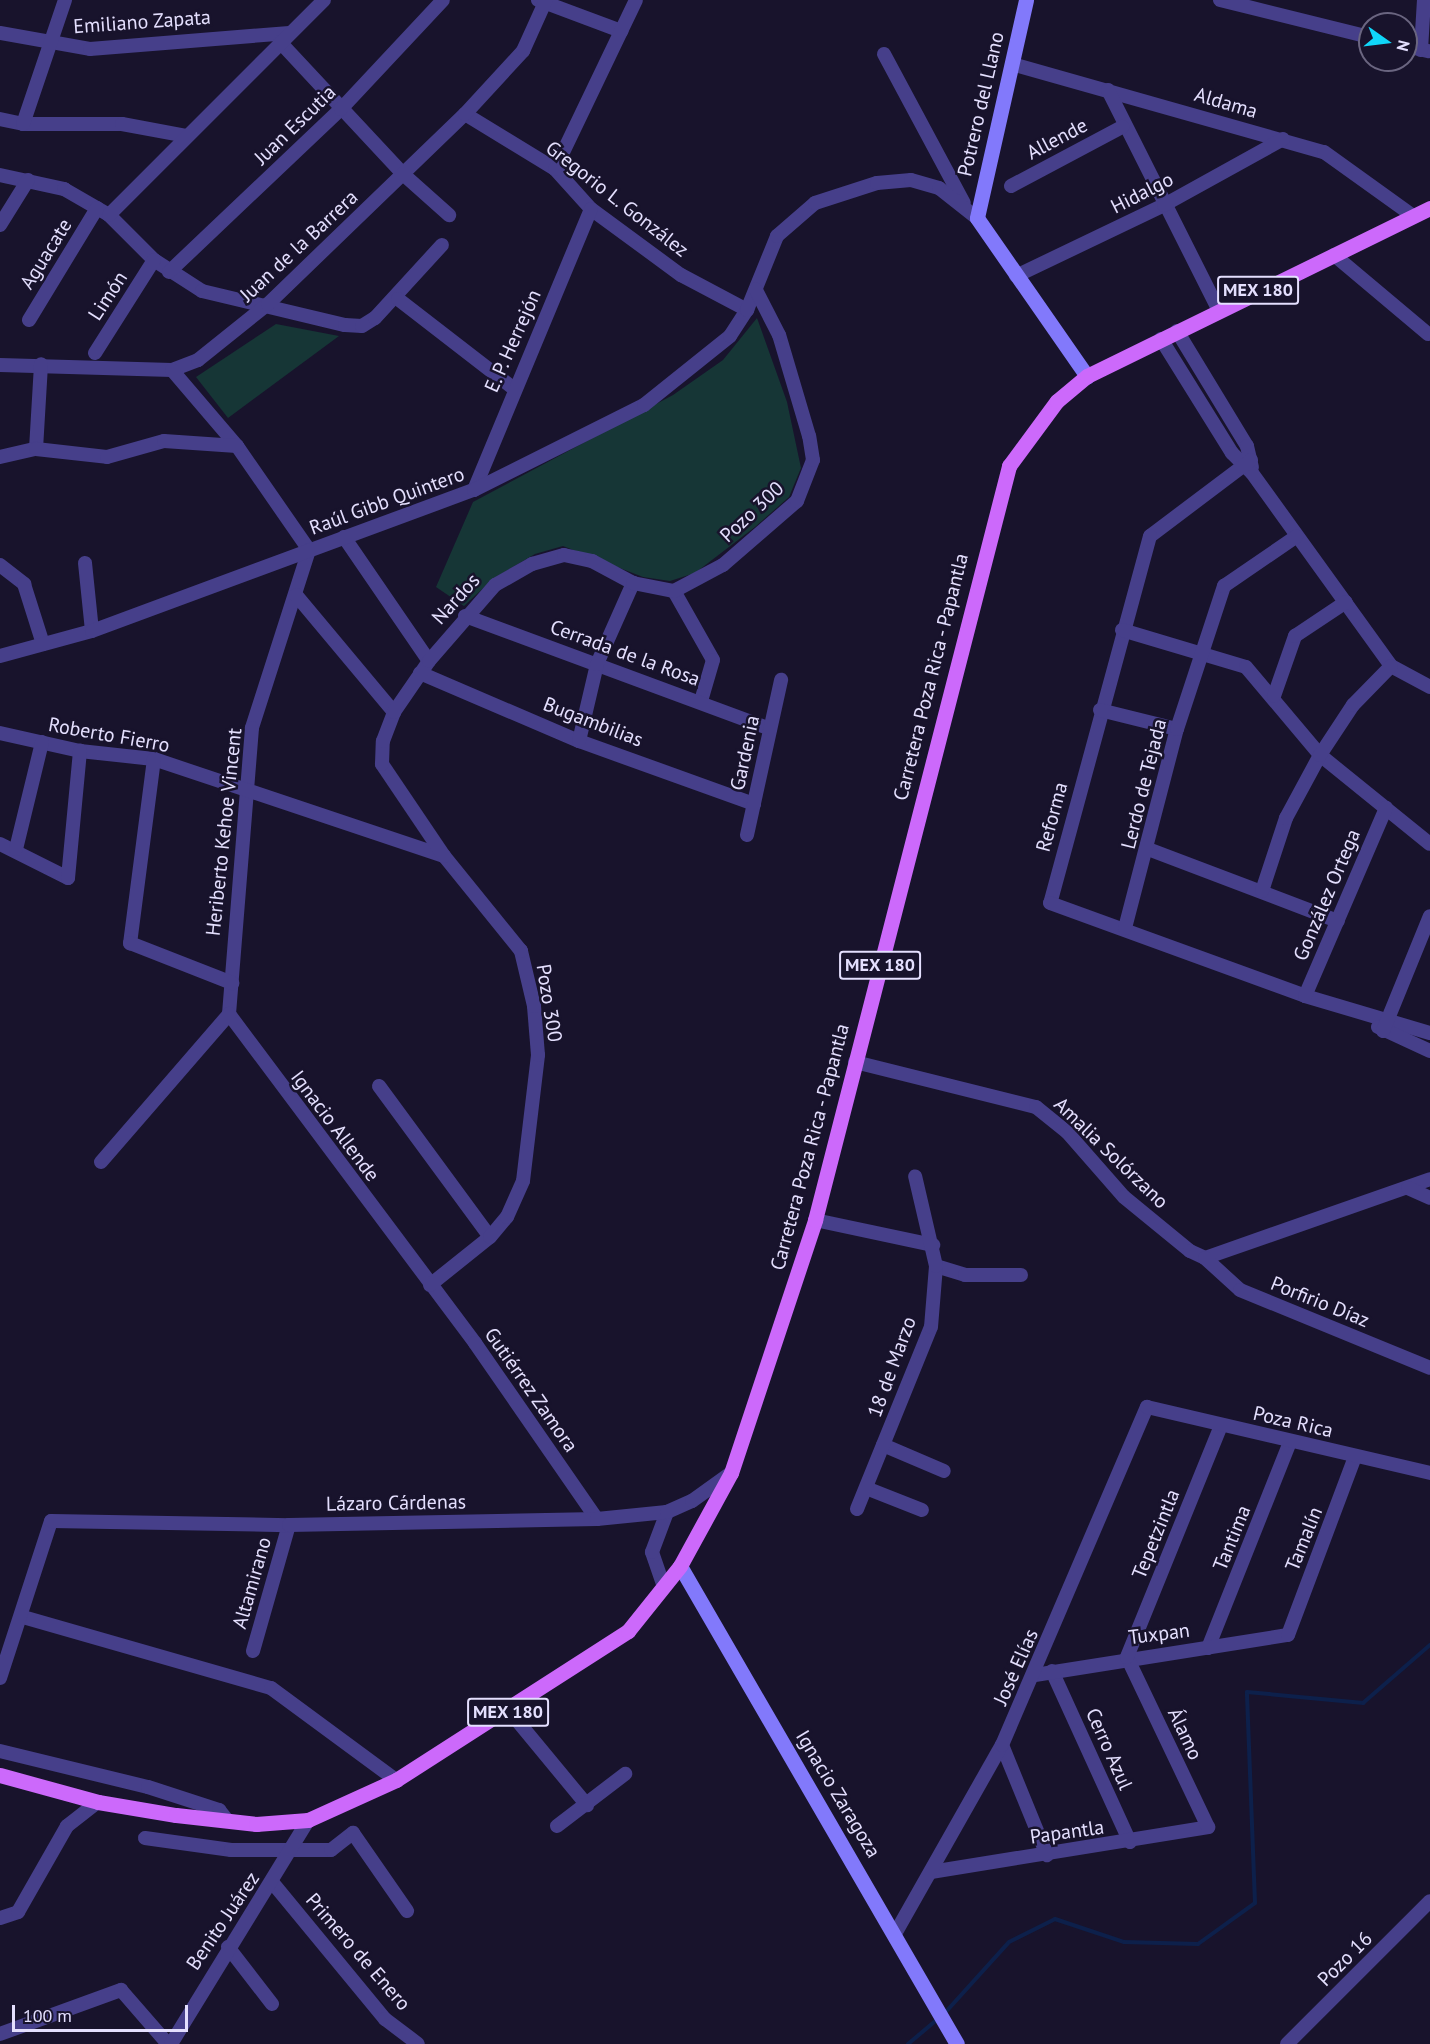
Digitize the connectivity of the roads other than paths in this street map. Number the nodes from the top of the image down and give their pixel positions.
1 (66, 0) edge
2 (324, 0) edge
3 (443, 0) edge
4 (636, 0) edge
5 (1026, 0) edge
6 (1220, 0) edge
7 (1424, 0) edge
8 (543, 1) edge
9 (621, 31) junction
10 (0, 33) edge
11 (1358, 34) edge
12 (285, 38) junction
13 (51, 46) junction
14 (1426, 51) edge
15 (884, 54) dead end
16 (1012, 64) junction
17 (1108, 90) junction
18 (341, 109) junction
19 (465, 114) junction
20 (0, 118) edge
21 (23, 124) junction
22 (1122, 127) junction
23 (186, 136) junction
24 (1282, 139) junction
25 (555, 169) junction
26 (403, 174) junction
27 (0, 175) edge
28 (28, 180) junction
29 (1011, 186) dead end
30 (1164, 205) junction
31 (1430, 208) edge
32 (591, 209) junction
33 (103, 211) junction
34 (971, 212) junction
35 (449, 215) dead end
36 (1413, 216) junction
37 (0, 225) edge
38 (442, 245) dead end
39 (1334, 255) junction
40 (154, 261) junction
41 (169, 273) junction
42 (1016, 276) junction
43 (756, 290) junction
44 (398, 299) junction
45 (268, 304) junction
46 (1218, 309) junction
47 (747, 310) junction
48 (28, 320) dead end
49 (1177, 332) junction
50 (1428, 334) dead end
51 (1161, 339) junction
52 (94, 353) dead end
53 (41, 364) junction
54 (0, 365) edge
55 (172, 370) junction
56 (1088, 376) junction
57 (513, 388) junction
58 (1219, 400) junction
59 (1204, 408) junction
60 (237, 446) junction
61 (36, 449) junction
62 (0, 457) edge
63 (1249, 465) junction
64 (474, 490) junction
65 (1297, 536) junction
66 (344, 537) junction
67 (309, 550) junction
68 (85, 563) dead end
69 (0, 565) edge
70 (633, 583) junction
71 (674, 591) junction
72 (296, 595) junction
73 (1346, 602) junction
74 (465, 616) junction
75 (1122, 630) junction
76 (92, 631) junction
77 (43, 644) junction
78 (1202, 651) junction
79 (0, 656) edge
80 (597, 664) junction
81 (1391, 666) junction
82 (425, 667) junction
83 (781, 680) dead end
84 (1430, 687) edge
85 (1274, 696) junction
86 (701, 701) junction
87 (1100, 710) junction
88 (394, 712) junction
89 (770, 729) junction
90 (1178, 729) junction
91 (0, 733) edge
92 (579, 741) junction
93 (42, 742) junction
94 (80, 751) junction
95 (1320, 755) junction
96 (154, 759) junction
97 (244, 790) junction
98 (754, 804) junction
99 (1386, 808) junction
100 (747, 835) dead end
101 (0, 844) edge
102 (1430, 844) edge
103 (16, 849) junction
104 (1148, 849) junction
105 (444, 856) junction
106 (1262, 891) junction
107 (1430, 916) edge
108 (1338, 921) junction
109 (1125, 928) junction
110 (232, 983) junction
111 (1305, 996) junction
112 (229, 1014) junction
113 (1385, 1025) junction
114 (1430, 1033) edge
115 (1430, 1051) edge
116 (855, 1062) junction
117 (379, 1086) dead end
118 (101, 1162) dead end
119 (915, 1176) dead end
120 (1430, 1179) edge
121 (1408, 1188) junction
122 (1430, 1198) edge
123 (815, 1220) junction
124 (490, 1237) junction
125 (933, 1245) junction
126 (1205, 1258) junction
127 (936, 1266) junction
128 (1021, 1275) dead end
129 (430, 1285) junction
130 (1430, 1368) edge
131 (1147, 1407) joint
132 (1221, 1425) junction
133 (1290, 1442) junction
134 (883, 1445) junction
135 (1355, 1457) junction
136 (944, 1471) dead end
137 (731, 1473) junction
138 (1430, 1473) edge
139 (867, 1488) junction
140 (857, 1509) dead end
141 (922, 1510) dead end
142 (667, 1512) junction
143 (597, 1519) junction
144 (289, 1525) junction
145 (680, 1566) junction
146 (664, 1587) junction
147 (23, 1617) junction
148 (1288, 1635) joint
149 (1208, 1648) junction
150 (253, 1651) dead end
151 (1127, 1657) junction
152 (1052, 1671) junction
153 (1035, 1675) junction
154 (0, 1678) edge
155 (510, 1712) junction
156 (1002, 1745) junction
157 (0, 1751) edge
158 (625, 1774) dead end
159 (0, 1775) edge
160 (396, 1780) junction
161 (148, 1787) junction
162 (98, 1802) junction
163 (587, 1805) junction
164 (132, 1807) junction
165 (309, 1820) junction
166 (227, 1821) junction
167 (557, 1826) dead end
168 (1208, 1827) joint
169 (145, 1838) dead end
170 (1130, 1842) junction
171 (294, 1851) junction
172 (1047, 1855) junction
173 (931, 1872) junction
174 (272, 1882) junction
175 (1430, 1901) edge
176 (407, 1911) dead end
177 (0, 1918) edge
178 (896, 1932) junction
179 (228, 1947) junction
180 (272, 2004) dead end
181 (0, 2034) edge
182 (170, 2044) edge
183 (418, 2044) edge
184 (957, 2044) edge
185 (1287, 2044) edge

1 - 13 street
2 - 12 street
3 - 18 street, Juan Escutia
4 - 9 street
5 - 16 main road, Potrero del Llano
6 - 11 street
7 - 14 street
8 - 9 street
8 - 19 street, Juan de la Barrera
9 - 25 street
10 - 13 street, Emiliano Zapata
12 - 13 street, Emiliano Zapata
12 - 18 street
12 - 23 street
13 - 21 street
15 - 34 street
16 - 17 street, Aldama
16 - 34 main road, Potrero del Llano
17 - 22 street
17 - 24 street, Aldama
18 - 26 street
18 - 41 street, Juan Escutia
19 - 25 street, Gregorio L. González
19 - 26 street, Juan de la Barrera
20 - 21 street
21 - 23 street
22 - 29 street, Allende
22 - 30 street
23 - 33 street
24 - 30 street, Hidalgo
24 - 36 street, Aldama
25 - 32 street, Gregorio L. González
26 - 35 street
26 - 45 street, Juan de la Barrera
27 - 28 street
28 - 33 street
28 - 37 street
30 - 42 street, Hidalgo
30 - 46 street
31 - 36 main road, Carretera Poza Rica - Papantla / MEX 180
32 - 47 street, Gregorio L. González
32 - 57 street, E. P. Herrejón
33 - 40 street
33 - 48 street, Aguacate
34 - 42 main road, Potrero del Llano
34 - 43 street, Potrero del Llano
36 - 39 main road, Carretera Poza Rica - Papantla / MEX 180
38 - 44 street
39 - 46 main road, Carretera Poza Rica - Papantla / MEX 180
39 - 50 street
40 - 41 street
40 - 52 street, Limón
41 - 45 street
42 - 56 main road, Potrero del Llano
43 - 47 street, Potrero del Llano
43 - 71 street, Pozo 300
44 - 45 street
44 - 57 street
45 - 55 street, Juan de la Barrera
46 - 49 main road, Carretera Poza Rica - Papantla / MEX 180
47 - 64 street, Raúl Gibb Quintero
49 - 51 main road, Carretera Poza Rica - Papantla / MEX 180
49 - 58 street
51 - 56 main road, Carretera Poza Rica - Papantla / MEX 180
51 - 59 street
53 - 54 street, Juan de la Barrera
53 - 55 street, Juan de la Barrera
53 - 61 street
55 - 60 street
56 - 116 main road, Carretera Poza Rica - Papantla / MEX 180
57 - 64 street, E. P. Herrejón
58 - 59 street
58 - 63 street
59 - 63 street
60 - 61 street
60 - 67 street
61 - 62 street
63 - 65 street
63 - 75 street, Reforma
64 - 66 street, Raúl Gibb Quintero
65 - 73 street
65 - 78 street, Lerdo de Tejada
66 - 67 street, Raúl Gibb Quintero
66 - 82 street
67 - 72 street, Heriberto Kehoe Vincent
67 - 76 street, Raúl Gibb Quintero
68 - 76 street
69 - 77 street
70 - 71 street
70 - 74 street, Nardos
70 - 80 street
71 - 86 street
72 - 88 street
72 - 97 street, Heriberto Kehoe Vincent
73 - 81 street
73 - 85 street
74 - 80 street, Cerrada de la Rosa
74 - 82 street, Nardos
75 - 78 street
75 - 87 street, Reforma
76 - 77 street, Raúl Gibb Quintero
77 - 79 street, Raúl Gibb Quintero
78 - 85 street
78 - 90 street, Lerdo de Tejada
80 - 86 street, Cerrada de la Rosa
80 - 92 street
81 - 84 street
81 - 95 street
82 - 88 street, Pozo 300
82 - 92 street, Bugambilias
83 - 89 street, Gardenia
85 - 95 street
86 - 89 street, Cerrada de la Rosa
87 - 90 street
87 - 109 street, Reforma
88 - 105 street, Pozo 300
89 - 98 street, Gardenia
90 - 104 street, Lerdo de Tejada
91 - 93 street, Roberto Fierro
92 - 98 street, Bugambilias
93 - 94 street, Roberto Fierro
93 - 103 street
94 - 96 street, Roberto Fierro
94 - 103 street
95 - 99 street
95 - 106 street
96 - 97 street, Roberto Fierro
96 - 110 street
97 - 105 street, Roberto Fierro
97 - 110 street, Heriberto Kehoe Vincent
98 - 100 street, Gardenia
99 - 102 street
99 - 108 street, González Ortega
101 - 103 street
104 - 106 street
104 - 109 street, Lerdo de Tejada
105 - 124 street, Pozo 300
106 - 108 street
107 - 113 street
108 - 111 street, González Ortega
109 - 111 street, Reforma
110 - 112 street
111 - 113 street, Reforma
112 - 118 street
112 - 129 street, Ignacio Allende
113 - 114 street, Reforma
113 - 115 street, Reforma
116 - 123 main road, Carretera Poza Rica - Papantla / MEX 180
116 - 126 street, Amalia Solórzano
117 - 124 street
119 - 125 street, 18 de Marzo
120 - 121 street
121 - 122 street
121 - 126 street
123 - 125 street
123 - 137 main road, Carretera Poza Rica - Papantla / MEX 180
124 - 129 street, Pozo 300
125 - 127 street, 18 de Marzo
126 - 130 street, Porfirio Díaz
127 - 128 street
127 - 134 street, 18 de Marzo
129 - 143 street, Gutiérrez Zamora
131 - 132 street, Poza Rica
131 - 153 street, José Elías
132 - 133 street, Poza Rica
132 - 151 street, Tepetzintla
133 - 135 street, Poza Rica
133 - 149 street, Tantima
134 - 136 street
134 - 139 street, 18 de Marzo
135 - 138 street, Poza Rica
135 - 148 street, Tamalín
137 - 142 street, Lázaro Cárdenas
137 - 145 main road, Carretera Poza Rica - Papantla / MEX 180
139 - 140 street, 18 de Marzo
139 - 141 street
142 - 143 street, Lázaro Cárdenas
142 - 146 street
143 - 144 street, Lázaro Cárdenas
144 - 147 street, Lázaro Cárdenas
144 - 150 street, Altamirano
145 - 146 main road, Carretera Poza Rica - Papantla / MEX 180
145 - 178 main road, Ignacio Zaragoza
146 - 155 main road, Carretera Poza Rica - Papantla / MEX 180
147 - 154 street
147 - 160 street
148 - 149 street, Tuxpan
149 - 151 street, Tuxpan
151 - 152 street, Tuxpan
151 - 168 street, Álamo
152 - 153 street, Tuxpan
152 - 170 street, Cerro Azul
153 - 156 street, José Elías
155 - 160 main road, Carretera Poza Rica - Papantla / MEX 180
155 - 163 street
156 - 172 street
156 - 173 street, José Elías
157 - 161 street
158 - 163 street
159 - 162 main road, Carretera Poza Rica - Papantla / MEX 180
160 - 165 main road, Carretera Poza Rica - Papantla / MEX 180
161 - 164 street
161 - 166 street
162 - 164 main road, Carretera Poza Rica - Papantla / MEX 180
162 - 177 street
163 - 167 street
164 - 166 main road, Carretera Poza Rica - Papantla / MEX 180
165 - 166 main road, Carretera Poza Rica - Papantla / MEX 180
165 - 171 street, Benito Juárez
168 - 170 street, Papantla
169 - 171 street
170 - 172 street, Papantla
171 - 174 street, Benito Juárez
171 - 176 street
172 - 173 street, Papantla
173 - 178 street, José Elías
174 - 179 street, Benito Juárez
174 - 183 street, Primero de Enero
175 - 185 street, Pozo 16
178 - 184 main road, Ignacio Zaragoza
179 - 180 street
179 - 182 street, Benito Juárez
181 - 182 street

